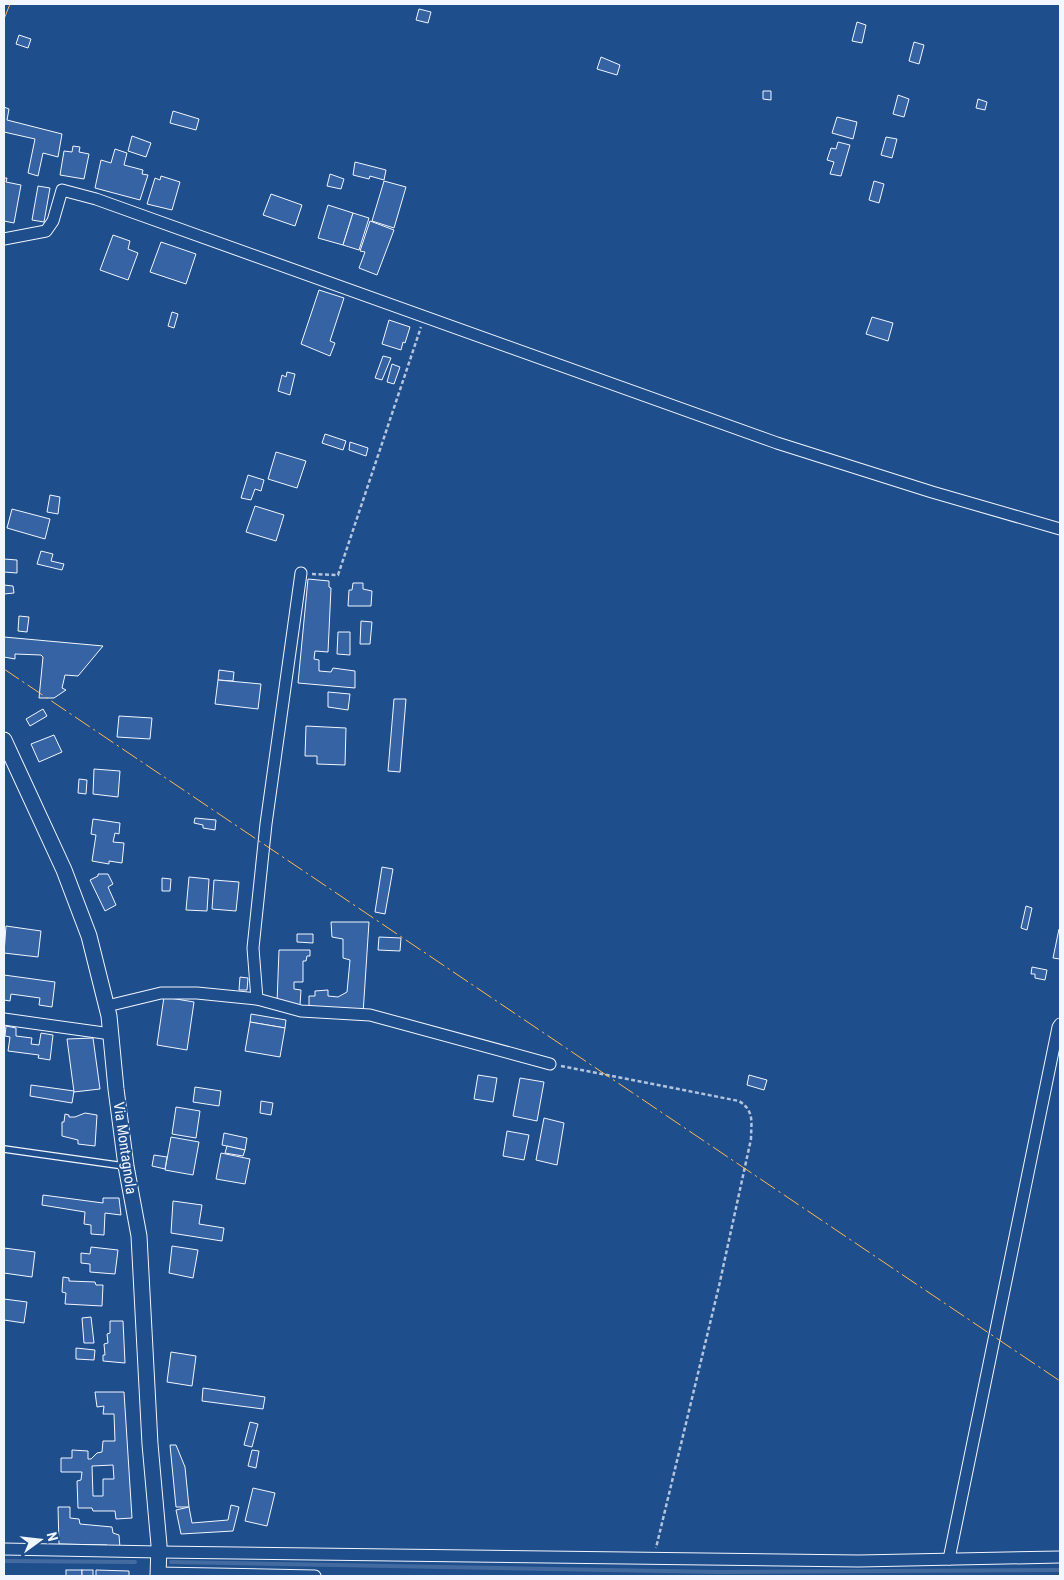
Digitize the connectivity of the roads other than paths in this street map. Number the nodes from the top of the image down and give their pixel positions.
1 (4, 238) edge
2 (1060, 529) edge
3 (301, 573) road end
4 (4, 740) edge
5 (257, 999) junction
6 (107, 1006) junction
7 (4, 1019) edge
8 (1060, 1024) edge
9 (111, 1034) junction
10 (550, 1064) road end
11 (4, 1150) edge
12 (126, 1166) junction
13 (4, 1549) edge
14 (159, 1552) junction
15 (1060, 1557) edge
16 (950, 1559) junction
17 (158, 1575) edge
18 (315, 1576) edge

1 - 2 street
3 - 5 street
4 - 6 street, Via Montagnola
5 - 6 street
5 - 10 street
6 - 9 street, Via Montagnola
7 - 9 street
8 - 16 street
9 - 12 street, Via Montagnola
11 - 12 lane
12 - 14 street, Via Montagnola
13 - 14 street
14 - 16 street
14 - 17 street, Via Montagnola
15 - 16 street
17 - 18 street

